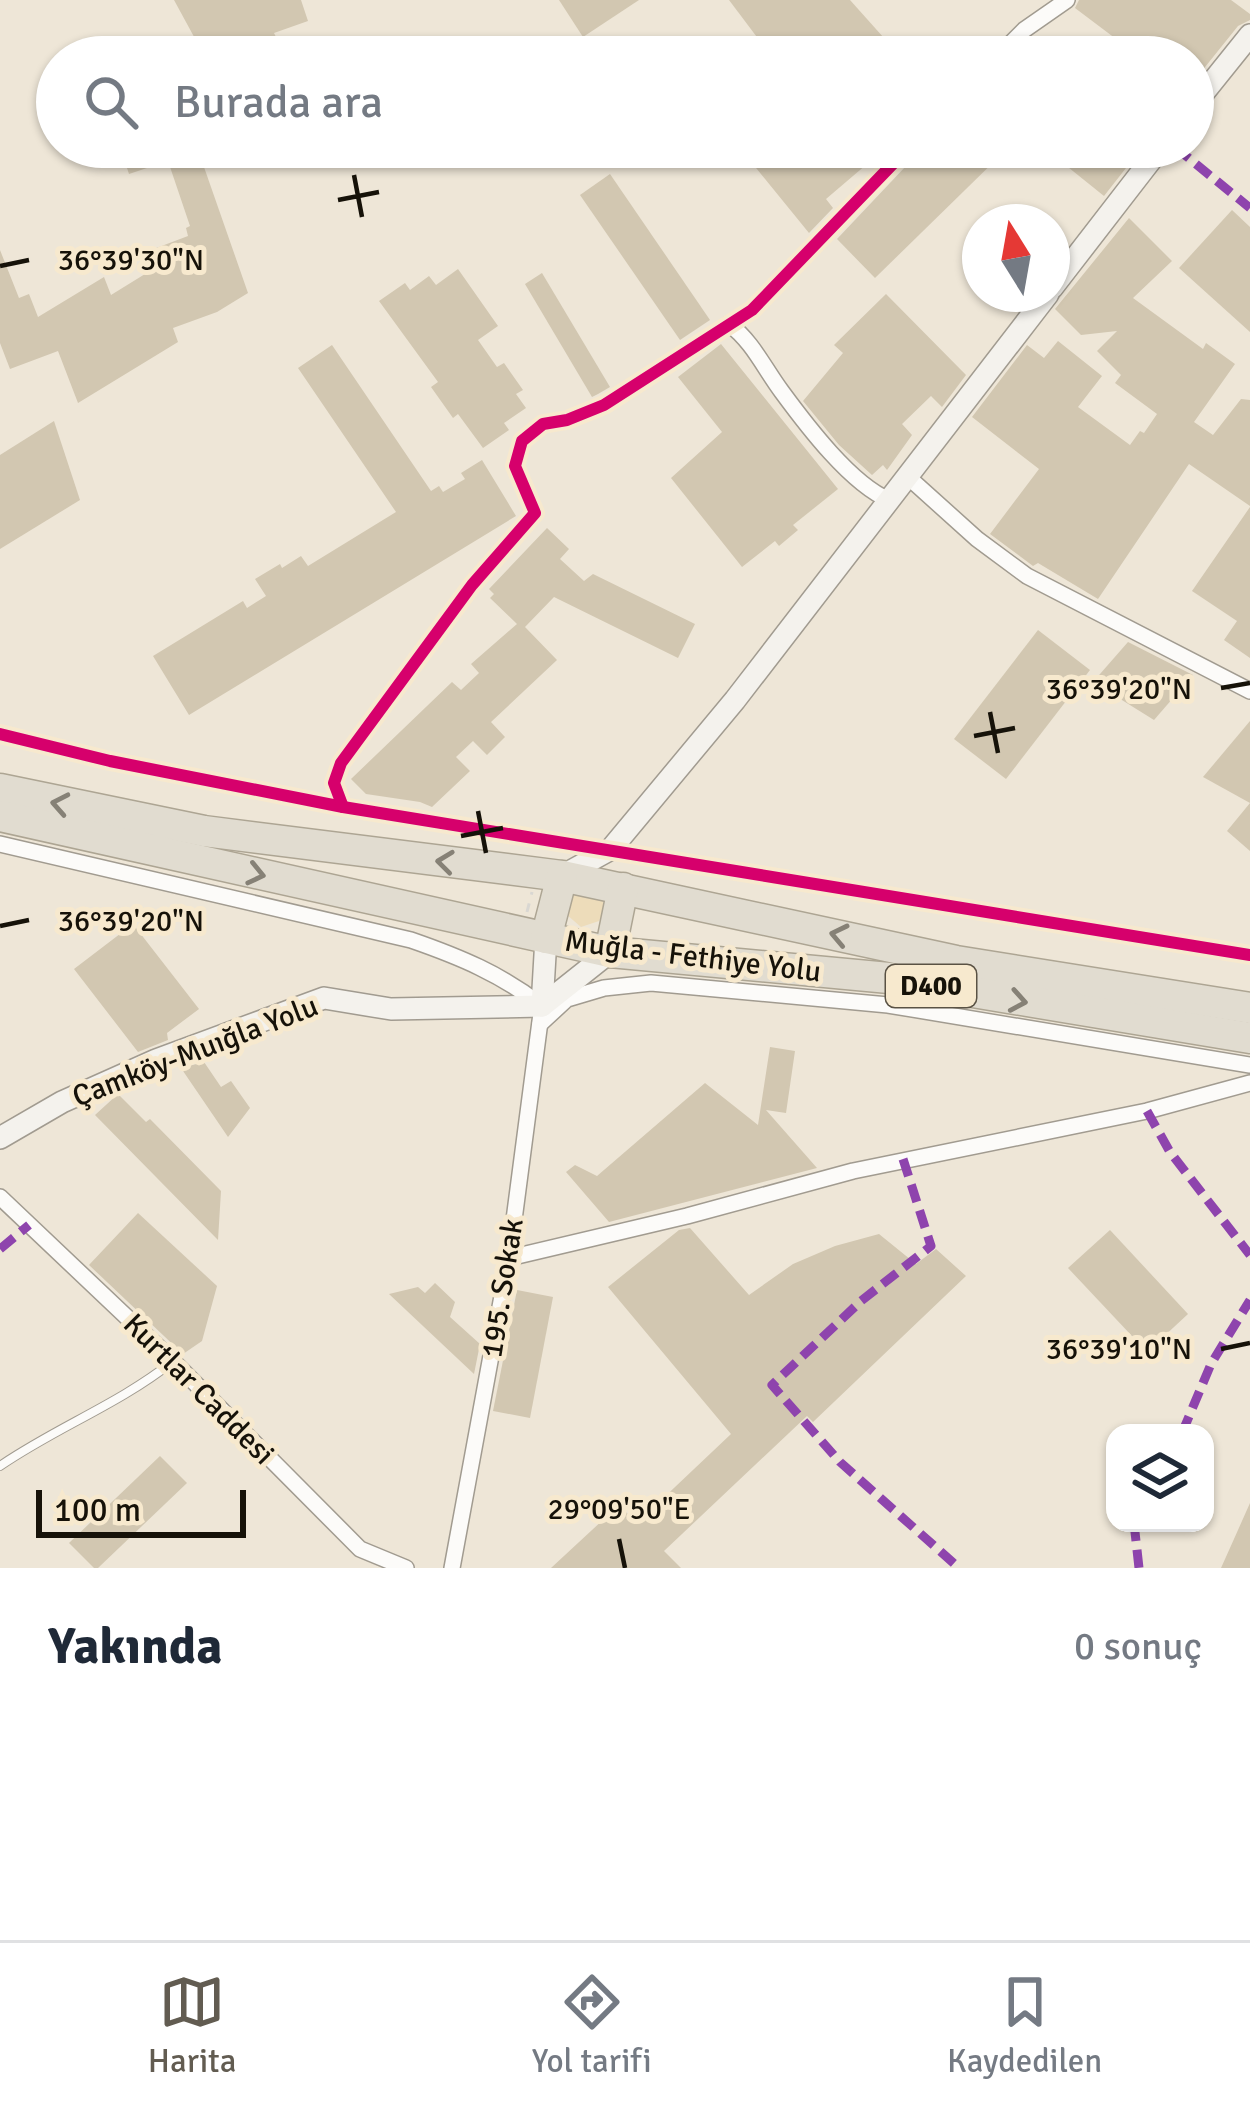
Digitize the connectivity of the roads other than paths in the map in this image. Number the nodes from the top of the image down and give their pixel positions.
1 (1067, 0) edge
2 (1250, 35) edge
3 (1018, 36) edge
4 (1214, 80) edge
5 (889, 168) edge
6 (1145, 168) edge
7 (1070, 265) edge
8 (1034, 312) edge
9 (729, 324) junction
10 (907, 476) junction
11 (889, 500) junction
12 (1250, 691) edge
13 (0, 734) edge
14 (0, 789) edge
15 (343, 807) junction
16 (0, 816) edge
17 (0, 844) edge
18 (610, 849) junction
19 (549, 875) junction
20 (623, 888) junction
21 (534, 935) junction
22 (610, 952) junction
23 (1250, 955) edge
24 (1250, 1008) edge
25 (541, 1015) junction
26 (1250, 1038) edge
27 (1250, 1065) edge
28 (1250, 1083) edge
29 (0, 1138) edge
30 (0, 1197) edge
31 (509, 1258) junction
32 (173, 1361) junction
33 (0, 1466) edge
34 (406, 1568) edge
35 (452, 1568) edge

1 - 3 street
2 - 4 street
5 - 9 street
6 - 7 street
8 - 10 street
9 - 11 street
9 - 15 street
10 - 11 street
10 - 12 street
11 - 18 street
13 - 15 street
19 -> 14 highway, Muğla - Fethiye Yolu / D400
15 - 18 street
16 -> 21 highway, Muğla - Fethiye Yolu / D400
17 - 25 street
18 - 19 street
18 - 20 street
18 - 23 street
19 - 20 highway, Muğla - Fethiye Yolu / D400
19 - 21 highway
20 - 22 highway
24 -> 20 highway, Muğla - Fethiye Yolu / D400
21 - 22 highway, Muğla - Fethiye Yolu / D400
21 - 25 street
22 - 25 street
22 -> 26 highway, Muğla - Fethiye Yolu / D400
25 - 27 street
25 - 29 street, Çamköy-Muığla Yolu
25 - 31 street, 195. Sokak
28 - 31 street
30 - 32 street, Kurtlar Caddesi
31 - 35 street, 195. Sokak
32 - 33 lane
32 - 34 street, Kurtlar Caddesi

